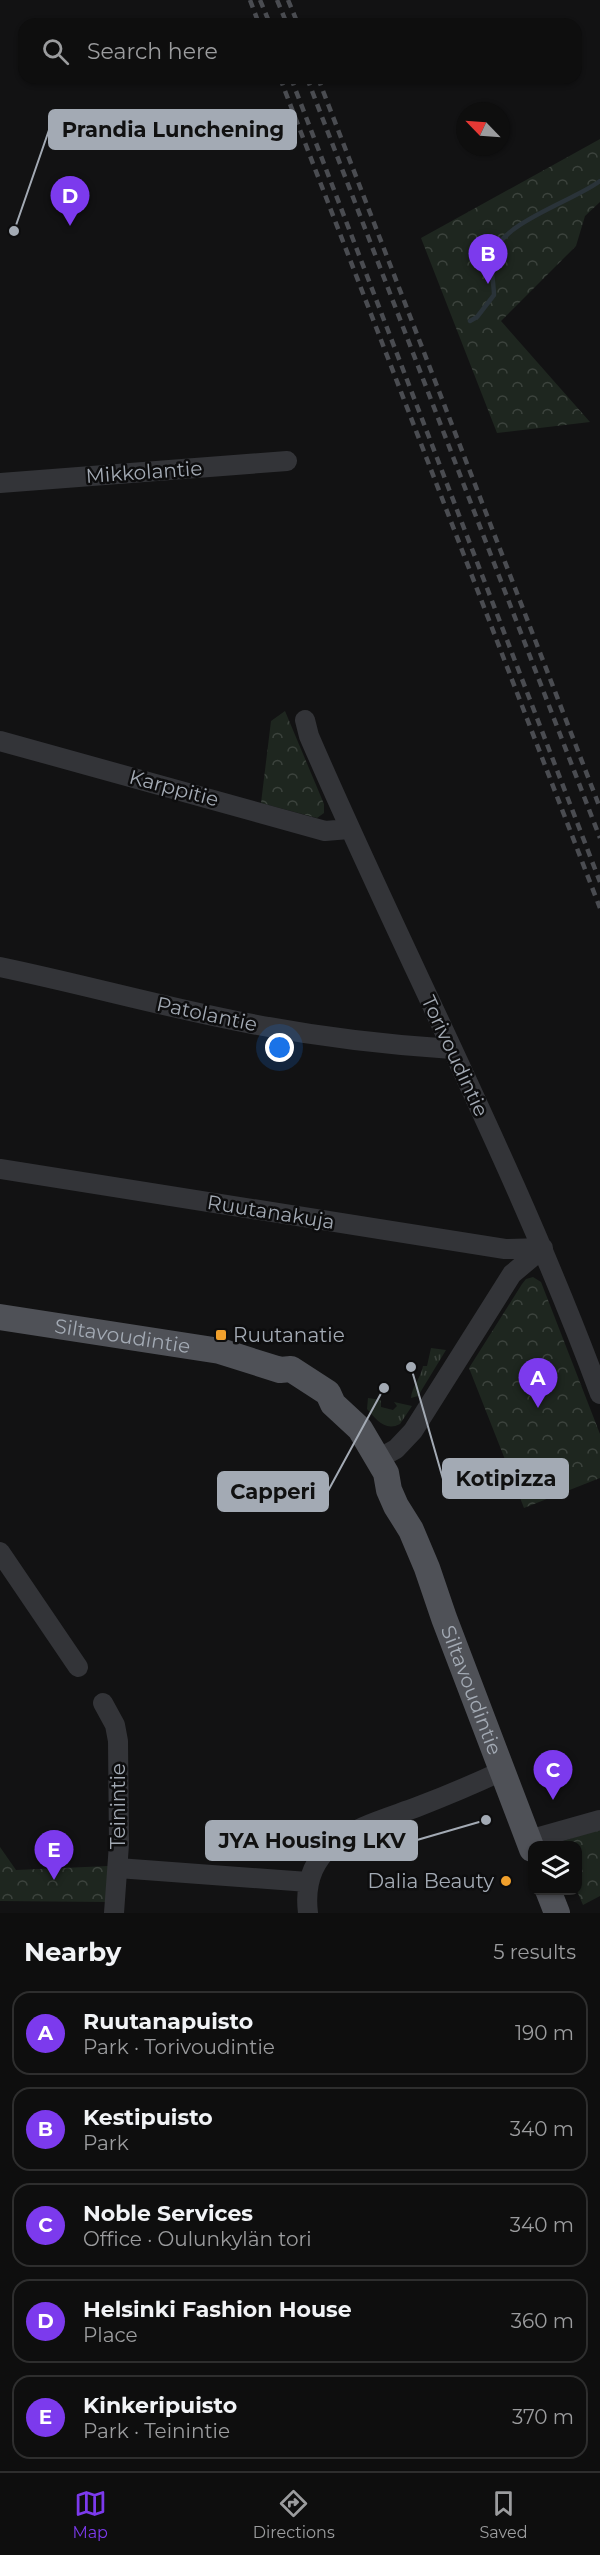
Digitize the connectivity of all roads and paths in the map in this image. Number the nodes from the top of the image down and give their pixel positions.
1 (288, 461) dead end
2 (0, 483) edge
3 (305, 720) dead end
4 (0, 741) edge
5 (349, 829) junction
6 (0, 967) edge
7 (452, 1049) junction
8 (0, 1169) edge
9 (543, 1248) junction
10 (0, 1317) edge
11 (600, 1394) edge
12 (382, 1466) junction
13 (0, 1552) edge
14 (78, 1667) dead end
15 (103, 1703) dead end
16 (502, 1771) junction
17 (600, 1820) edge
18 (529, 1841) edge
19 (542, 1841) edge
20 (118, 1868) junction
21 (309, 1882) junction
22 (550, 1895) edge
23 (114, 1913) edge
24 (308, 1913) edge
25 (557, 1913) edge

1 - 2 street, Mikkolantie
3 - 5 street, Torivoudintie
4 - 5 street, Karppitie
5 - 7 street, Torivoudintie
6 - 7 street, Patolantie
7 - 9 street, Torivoudintie
8 - 9 street, Ruutanakuja
9 - 11 street, Torivoudintie
9 - 12 street
10 - 12 main road, Siltavoudintie
12 - 16 main road, Siltavoudintie
13 - 14 street
15 - 20 street, Teinintie
16 - 18 main road, Siltavoudintie
16 - 21 street
17 - 19 street
20 - 21 street
20 - 23 street, Teinintie
21 - 24 street
22 - 25 main road

